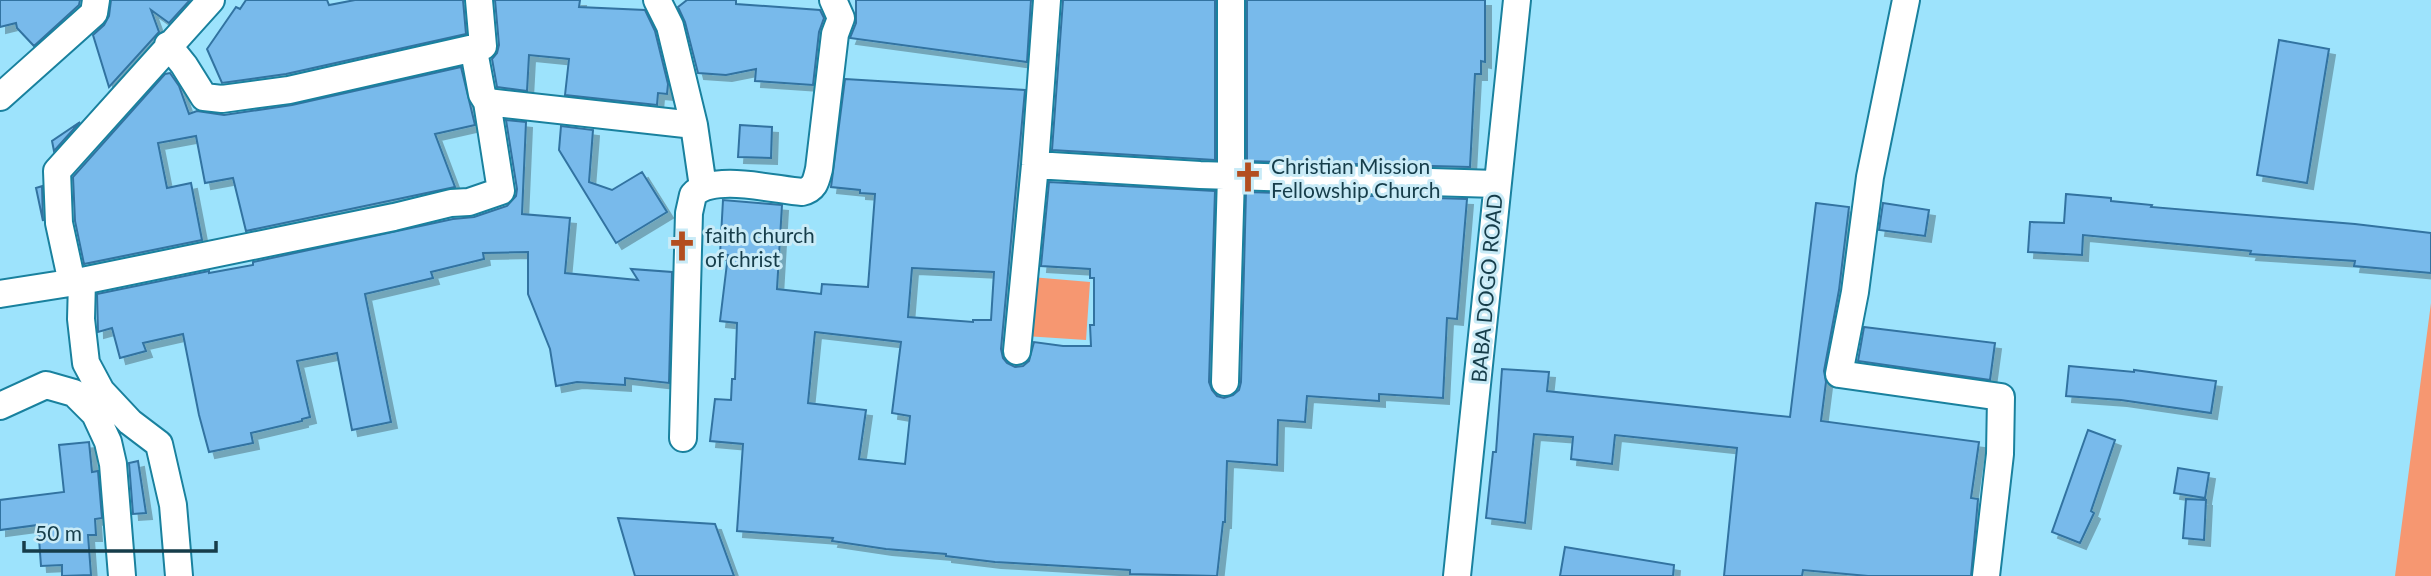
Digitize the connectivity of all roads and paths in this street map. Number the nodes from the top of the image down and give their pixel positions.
1 (96, 0) edge
2 (211, 0) edge
3 (479, 0) edge
4 (657, 0) edge
5 (833, 0) edge
6 (1047, 0) edge
7 (1231, 0) edge
8 (1517, 0) edge
9 (1906, 0) edge
10 (168, 45) junction
11 (483, 46) junction
12 (0, 97) edge
13 (487, 102) junction
14 (694, 125) junction
15 (1035, 165) junction
16 (1231, 177) junction
17 (1496, 184) junction
18 (703, 187) junction
19 (77, 282) junction
20 (0, 294) edge
21 (1017, 351) dead end
22 (1225, 382) dead end
23 (0, 406) edge
24 (683, 438) dead end
25 (122, 576) edge
26 (179, 576) edge
27 (1457, 576) edge
28 (1986, 576) edge

1 - 12 street
2 - 10 street
3 - 11 street
4 - 14 street
5 - 18 street
6 - 15 street
7 - 16 street
8 - 17 street, BABA DOGO ROAD
9 - 28 street
10 - 11 street
10 - 19 street
11 - 13 street
13 - 14 street
13 - 19 street
14 - 18 street
15 - 16 street
15 - 21 street
16 - 17 street
16 - 22 street
17 - 27 street, BABA DOGO ROAD
18 - 24 street
19 - 20 street
19 - 26 street
23 - 25 street

